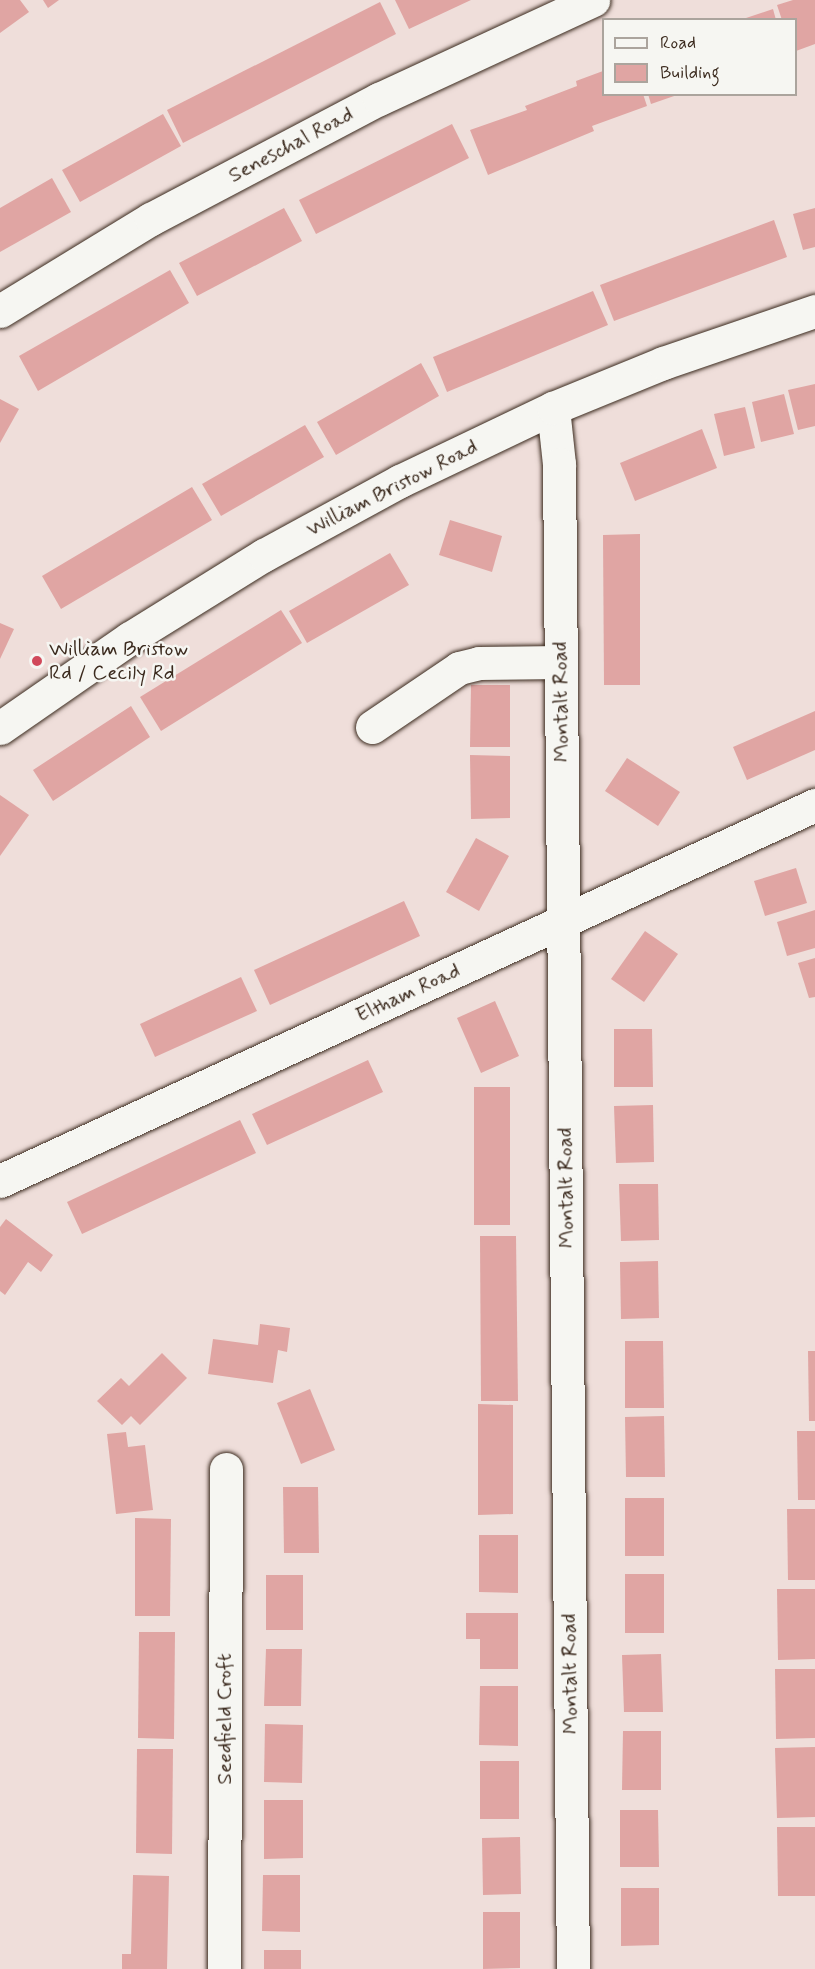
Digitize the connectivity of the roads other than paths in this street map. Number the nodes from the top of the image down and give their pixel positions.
1 (593, 0) edge
2 (0, 311) edge
3 (815, 311) edge
4 (553, 408) junction
5 (561, 662) junction
6 (372, 727) dead end
7 (0, 728) edge
8 (815, 805) edge
9 (564, 921) junction
10 (0, 1181) edge
11 (226, 1469) dead end
12 (224, 1969) edge
13 (573, 1969) edge

1 - 2 street, Seneschal Road
3 - 4 street, William Bristow Road
4 - 5 street, Montalt Road
4 - 7 street, William Bristow Road
5 - 6 street
5 - 9 street, Montalt Road
8 - 9 street, Eltham Road
9 - 10 street, Eltham Road
9 - 13 street, Montalt Road
11 - 12 street, Seedfield Croft

